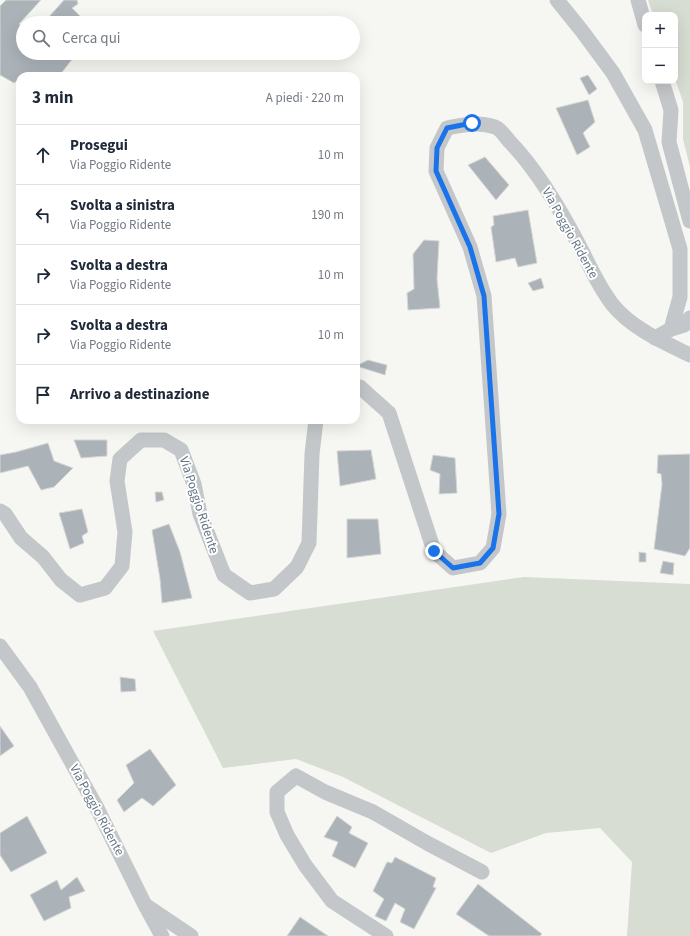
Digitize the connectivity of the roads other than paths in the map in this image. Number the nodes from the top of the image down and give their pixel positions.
1 (558, 0) edge
2 (638, 0) edge
3 (642, 14) edge
4 (663, 84) edge
5 (690, 221) edge
6 (690, 318) edge
7 (672, 329) junction
8 (655, 338) junction
9 (690, 355) edge
10 (360, 387) edge
11 (316, 424) edge
12 (0, 511) edge
13 (0, 646) edge
14 (482, 872) dead end
15 (146, 905) junction
16 (162, 936) edge
17 (190, 936) edge
18 (386, 936) edge

1 - 7 street
2 - 3 street
4 - 5 street
6 - 7 street
7 - 8 street
8 - 9 street, Via Poggio Ridente
8 - 10 street, Via Poggio Ridente
11 - 12 street, Via Poggio Ridente
13 - 15 street, Via Poggio Ridente
14 - 18 street
15 - 16 street, Via Poggio Ridente
15 - 17 street

